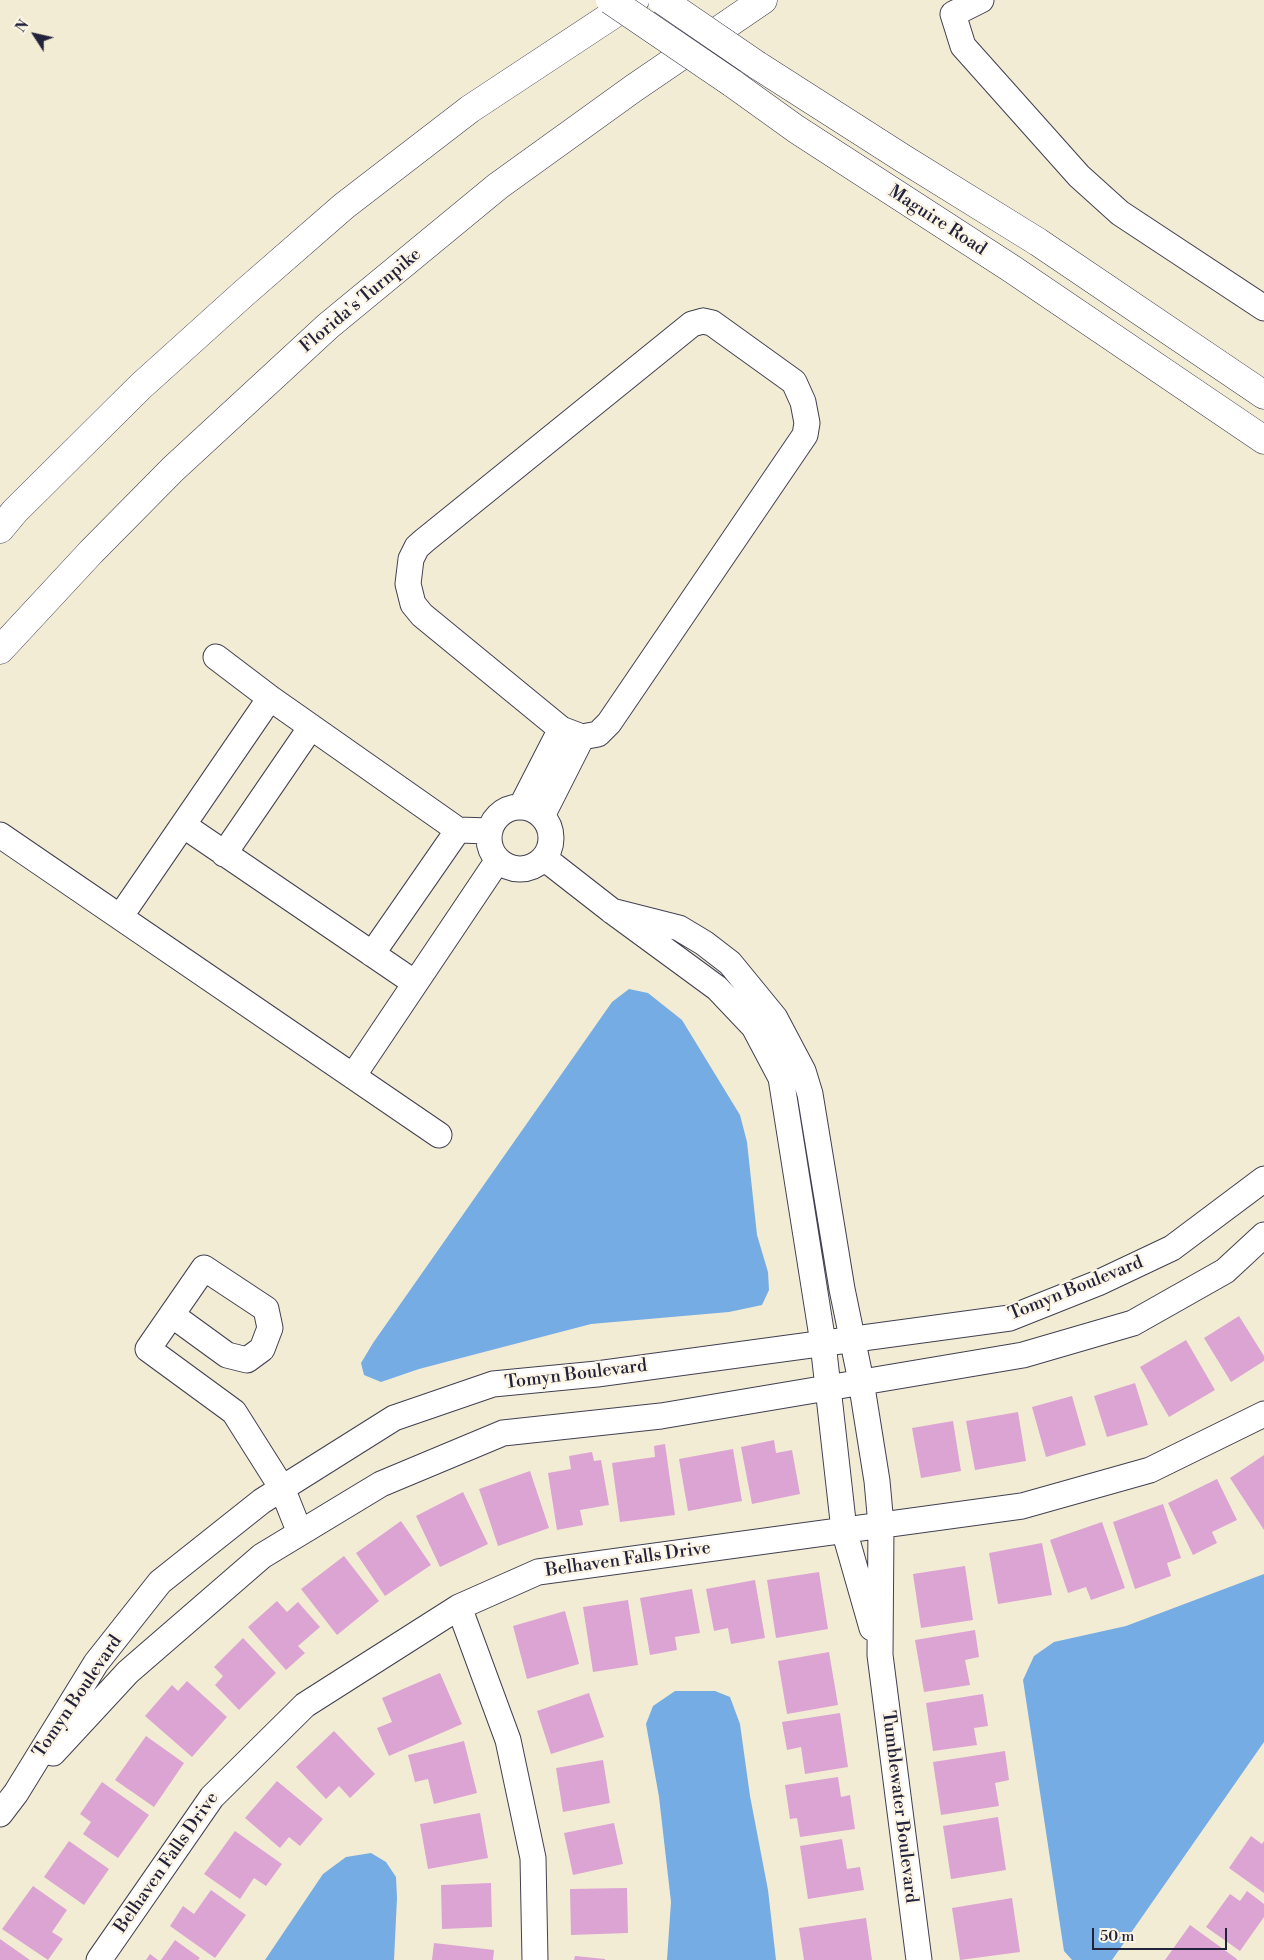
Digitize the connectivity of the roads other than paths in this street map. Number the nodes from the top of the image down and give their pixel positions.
1 (610, 0) edge
2 (636, 0) edge
3 (662, 0) edge
4 (763, 0) edge
5 (981, 0) edge
6 (1264, 308) edge
7 (1264, 395) edge
8 (1264, 440) edge
9 (5, 521) edge
10 (0, 650) edge
11 (216, 657) dead end
12 (270, 698) junction
13 (311, 727) junction
14 (571, 733) junction
15 (531, 811) junction
16 (183, 825) junction
17 (458, 830) junction
18 (490, 831) junction
19 (0, 835) edge
20 (224, 854) junction
21 (544, 858) junction
22 (498, 860) junction
23 (120, 917) junction
24 (372, 954) junction
25 (415, 984) junction
26 (792, 1075) junction
27 (352, 1076) junction
28 (440, 1135) dead end
29 (1264, 1178) edge
30 (1264, 1235) edge
31 (172, 1315) dead end
32 (853, 1339) junction
33 (823, 1343) junction
34 (861, 1381) junction
35 (828, 1388) junction
36 (1264, 1414) edge
37 (874, 1452) junction
38 (836, 1456) junction
39 (282, 1488) junction
40 (881, 1526) junction
41 (844, 1530) junction
42 (300, 1533) junction
43 (459, 1607) junction
44 (880, 1655) junction
45 (16, 1793) junction
46 (0, 1814) edge
47 (99, 1960) edge
48 (535, 1960) edge
49 (919, 1960) edge

1 - 8 main road, Maguire Road, bridge
2 - 9 main road
3 - 7 main road, Maguire Road, bridge
4 - 10 main road, Florida's Turnpike
5 - 6 street
11 - 12 street
12 - 13 street
12 - 16 street
13 - 17 street
13 - 20 street
14 - 14 street
14 - 15 street
15 - 18 street
15 - 21 street
16 - 20 street
16 - 23 street
17 - 18 street
17 - 24 street
18 - 22 street
19 - 23 street
20 - 24 street
21 - 22 street
21 - 26 street
22 - 25 street
23 - 27 street
24 - 25 street
25 - 27 street
26 - 32 street, Tumblewater Boulevard
26 - 33 street, Tumblewater Boulevard
27 - 28 street
29 - 32 street, Tomyn Boulevard
30 - 34 street, Tomyn Boulevard
31 - 39 street
32 - 33 street, Tomyn Boulevard
32 - 34 street, Tumblewater Boulevard
33 - 35 street, Tumblewater Boulevard
33 - 39 street, Tomyn Boulevard
34 - 35 street, Tomyn Boulevard
34 - 37 street, Tumblewater Boulevard
35 - 38 street, Tumblewater Boulevard
35 - 42 street, Tomyn Boulevard
36 - 40 street, Belhaven Falls Drive
37 - 38 street
37 - 40 street, Tumblewater Boulevard
38 - 41 street, Tumblewater Boulevard
39 - 42 street
39 - 45 street, Tomyn Boulevard
40 - 41 street, Belhaven Falls Drive
40 - 44 street, Tumblewater Boulevard
41 - 43 street, Belhaven Falls Drive
41 - 44 street, Tumblewater Boulevard
42 - 45 street, Tomyn Boulevard
43 - 47 street, Belhaven Falls Drive
43 - 48 street
44 - 49 street, Tumblewater Boulevard
45 - 46 street, Tomyn Boulevard

